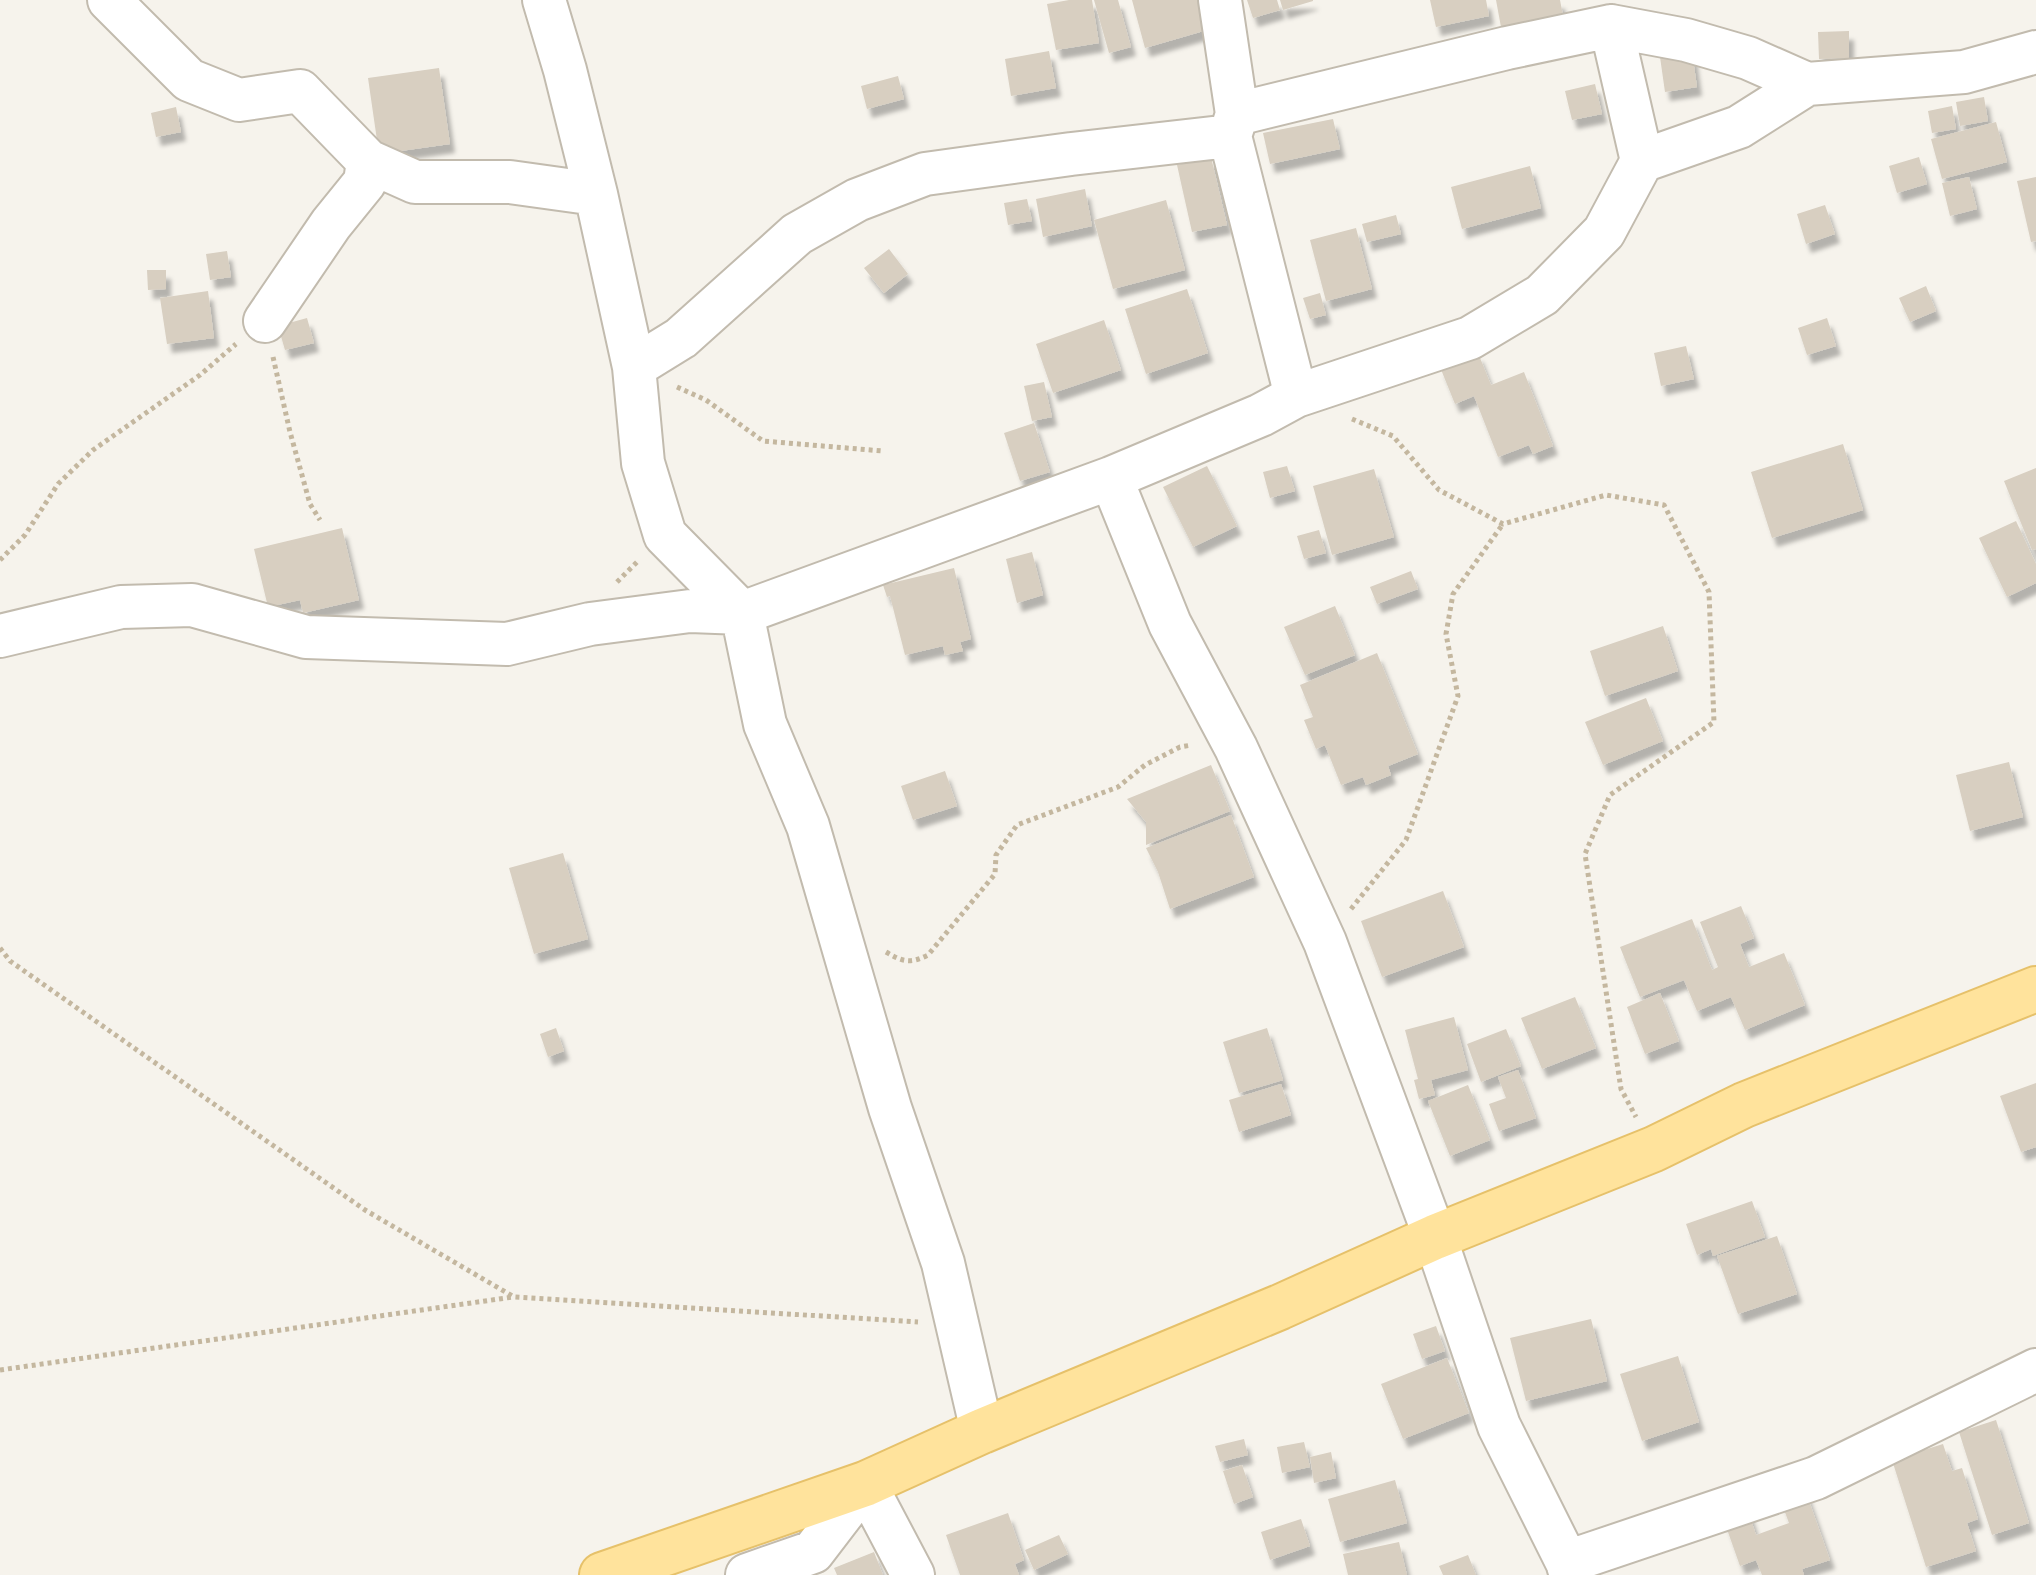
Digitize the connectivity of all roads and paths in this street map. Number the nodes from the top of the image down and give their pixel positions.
1 (109, 0) edge
2 (544, 0) edge
3 (1220, 0) edge
4 (1611, 26) junction
5 (2036, 52) edge
6 (1807, 84) junction
7 (1234, 125) junction
8 (368, 161) junction
9 (1642, 161) junction
10 (596, 194) junction
11 (265, 321) junction
12 (634, 367) junction
13 (1296, 396) junction
14 (1352, 419) dead end
15 (883, 451) dead end
16 (1111, 478) junction
17 (320, 520) dead end
18 (1503, 524) junction
19 (0, 560) edge
20 (742, 613) junction
21 (0, 636) edge
22 (1236, 748) junction
23 (1325, 942) junction
24 (875, 946) dead end
25 (0, 948) edge
26 (2036, 989) edge
27 (1654, 1149) junction
28 (1435, 1237) junction
29 (514, 1297) junction
30 (957, 1324) junction
31 (0, 1370) edge
32 (2036, 1370) edge
33 (982, 1431) junction
34 (865, 1484) junction
35 (1569, 1568) edge
36 (602, 1575) edge
37 (747, 1575) edge
38 (913, 1575) edge

1 - 8 street
2 - 10 street
3 - 7 street
4 - 6 street
4 - 7 street
4 - 9 street
5 - 6 street
6 - 9 street
7 - 12 street
7 - 13 street
8 - 10 street
8 - 11 street
9 - 13 street
10 - 12 street
11 - 17 path
11 - 19 path
12 - 15 path
12 - 20 street
13 - 16 street
14 - 18 path
16 - 20 street
16 - 22 street
18 - 23 path
18 - 27 path
20 - 21 street
20 - 30 street
22 - 23 street
22 - 24 path
23 - 28 street
25 - 29 path
26 - 27 main road
27 - 28 main road
28 - 33 main road
28 - 35 street
29 - 30 path
29 - 31 path
30 - 33 street
32 - 35 street
33 - 34 main road
34 - 36 main road
34 - 37 street
34 - 38 street

